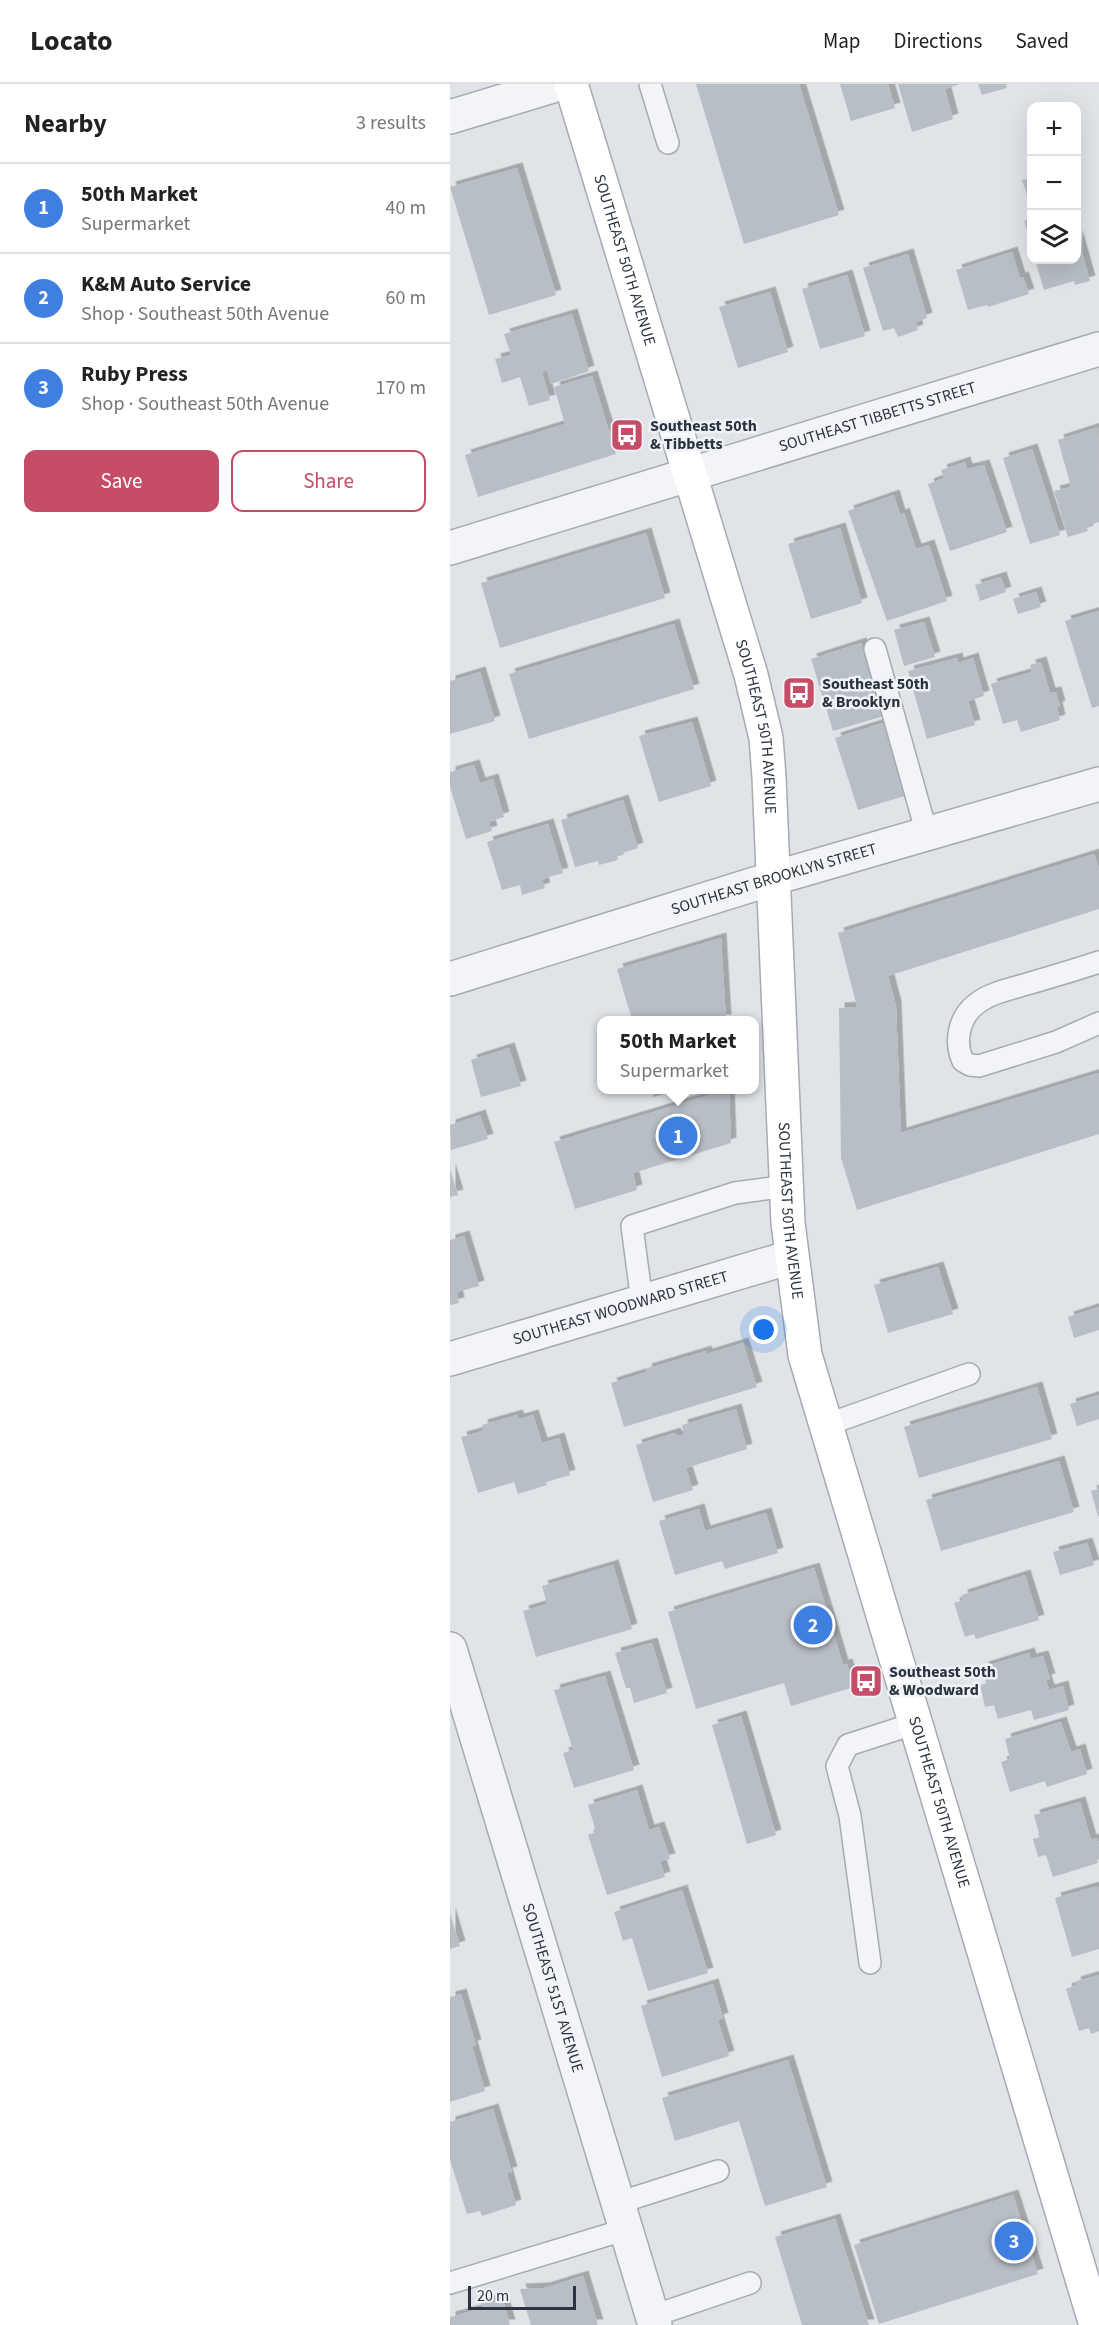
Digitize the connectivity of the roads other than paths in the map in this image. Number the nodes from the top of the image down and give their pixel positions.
1 (560, 84) edge
2 (571, 84) edge
3 (650, 84) edge
4 (450, 117) edge
5 (668, 143) dead end
6 (1099, 349) edge
7 (690, 475) junction
8 (450, 548) edge
9 (875, 649) dead end
10 (1098, 786) edge
11 (927, 834) junction
12 (774, 878) junction
13 (1099, 962) edge
14 (450, 979) edge
15 (1099, 1023) edge
16 (787, 1186) junction
17 (791, 1257) junction
18 (642, 1302) junction
19 (450, 1359) edge
20 (969, 1374) dead end
21 (826, 1425) junction
22 (450, 1649) edge
23 (916, 1724) junction
24 (870, 1963) dead end
25 (718, 2171) dead end
26 (622, 2216) junction
27 (450, 2283) edge
28 (750, 2283) dead end
29 (654, 2320) edge
30 (1096, 2325) edge

1 - 4 street
2 - 7 main road, SOUTHEAST 50TH AVENUE
3 - 5 lane
6 - 7 street, SOUTHEAST TIBBETTS STREET
7 - 8 street, SOUTHEAST TIBBETTS STREET
7 - 12 main road, SOUTHEAST 50TH AVENUE
9 - 11 lane
10 - 11 street, SOUTHEAST BROOKLYN STREET
11 - 12 street, SOUTHEAST BROOKLYN STREET
12 - 14 street, SOUTHEAST BROOKLYN STREET
12 - 16 main road, SOUTHEAST 50TH AVENUE
13 - 15 lane
16 - 17 main road, SOUTHEAST 50TH AVENUE
16 - 18 lane
17 - 18 street, SOUTHEAST WOODWARD STREET
17 - 21 main road, SOUTHEAST 50TH AVENUE
18 - 19 street, SOUTHEAST WOODWARD STREET
20 - 21 lane
21 - 23 main road, SOUTHEAST 50TH AVENUE
22 - 26 street, SOUTHEAST 51ST AVENUE
23 - 24 lane
23 - 30 main road, SOUTHEAST 50TH AVENUE
25 - 26 lane
26 - 27 lane
26 - 29 street, SOUTHEAST 51ST AVENUE
28 - 29 lane

